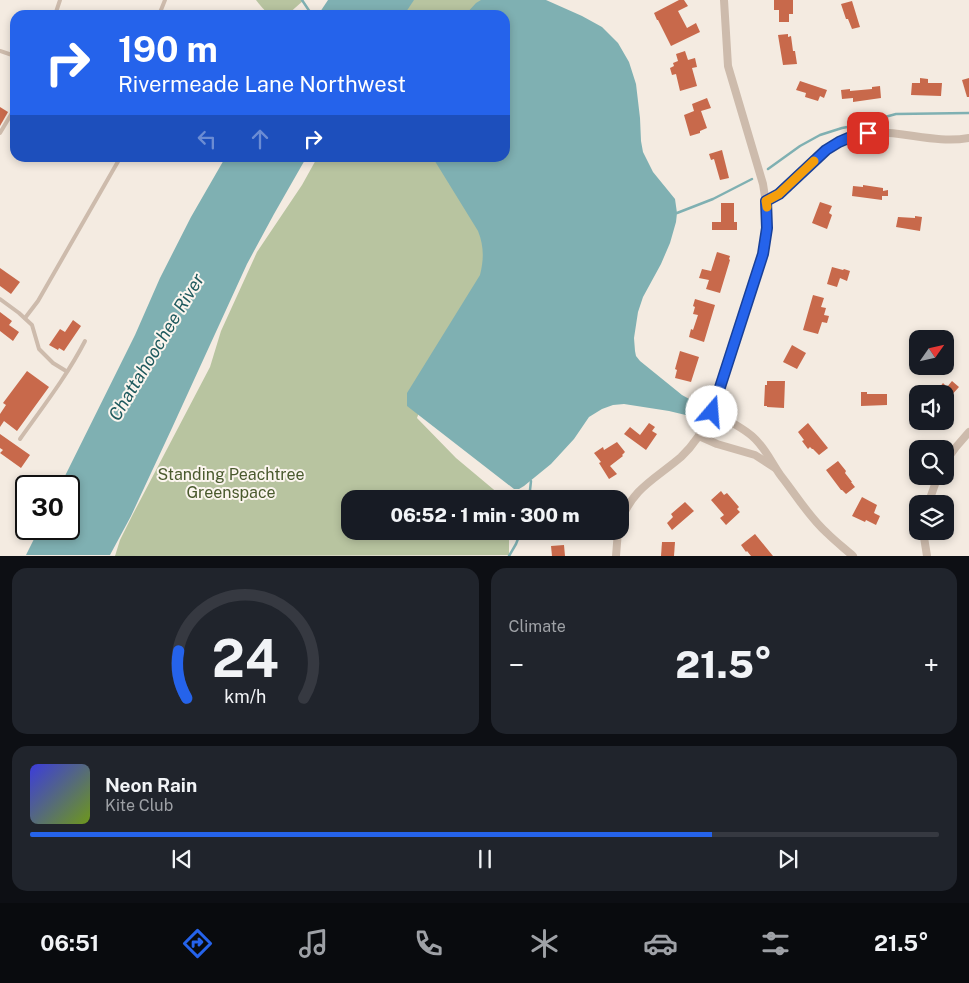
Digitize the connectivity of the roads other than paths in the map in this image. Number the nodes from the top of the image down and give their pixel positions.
1 (724, 0) edge
2 (10, 116) edge
3 (0, 133) edge
4 (969, 138) edge
5 (118, 162) edge
6 (766, 201) junction
7 (0, 299) edge
8 (25, 318) junction
9 (85, 341) dead end
10 (66, 371) junction
11 (712, 412) junction
12 (969, 432) edge
13 (699, 436) junction
14 (20, 439) dead end
15 (954, 449) edge
16 (775, 468) junction
17 (629, 504) edge
18 (616, 540) edge
19 (925, 540) edge
20 (616, 556) edge
21 (853, 556) edge
22 (927, 556) edge

1 - 6 street
2 - 3 lane
4 - 6 street
5 - 8 lane
6 - 11 street
7 - 8 lane
8 - 10 lane
9 - 10 lane
10 - 14 lane
11 - 13 street
11 - 16 street
12 - 15 street
13 - 16 street
13 - 17 street
16 - 21 street
18 - 20 street
19 - 22 street

